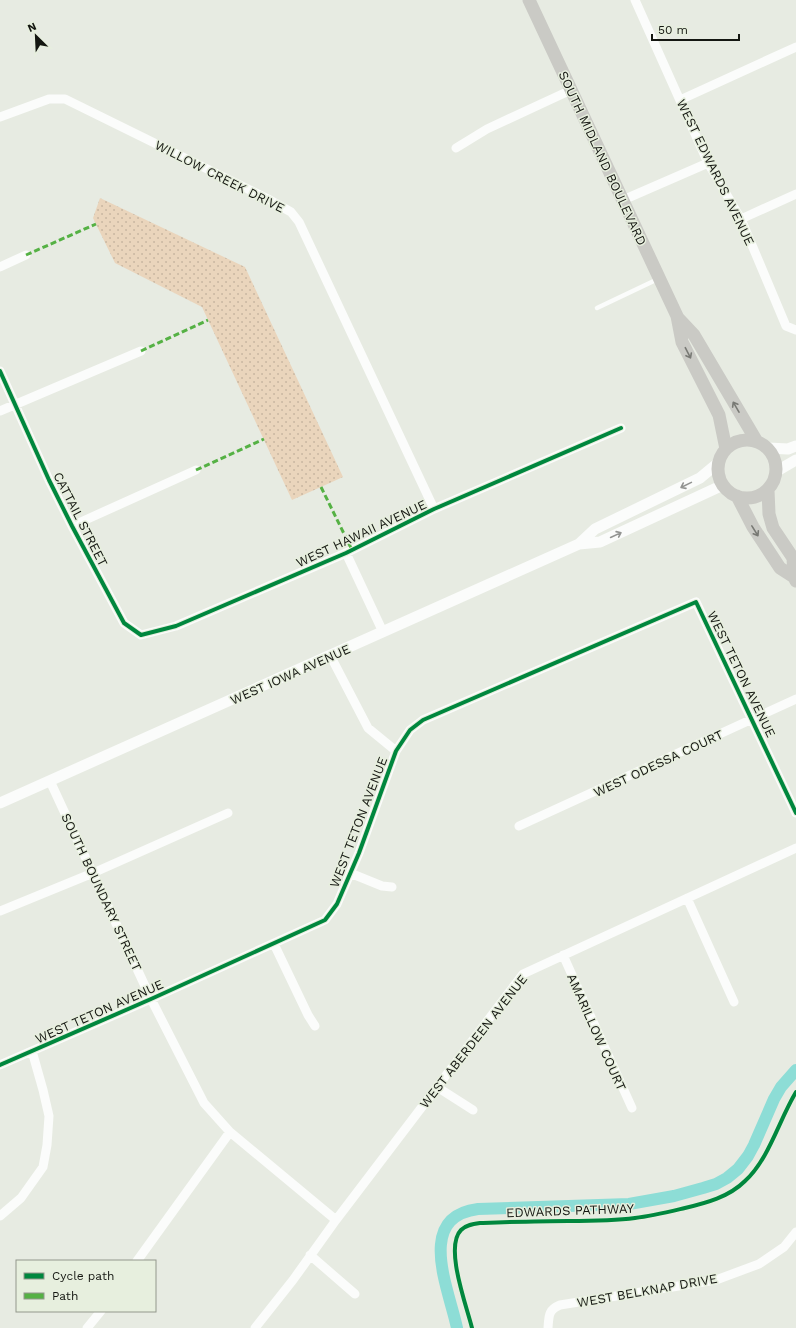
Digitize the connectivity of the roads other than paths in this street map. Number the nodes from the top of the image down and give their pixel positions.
1 (529, 0) edge
2 (635, 0) edge
3 (796, 47) edge
4 (571, 90) junction
5 (680, 100) junction
6 (0, 117) edge
7 (456, 148) dead end
8 (708, 163) junction
9 (796, 194) edge
10 (623, 200) junction
11 (741, 219) junction
12 (26, 256) dead end
13 (0, 267) edge
14 (660, 278) junction
15 (597, 308) dead end
16 (677, 316) junction
17 (796, 330) edge
18 (140, 351) dead end
19 (0, 371) edge
20 (15, 404) junction
21 (0, 411) edge
22 (621, 428) dead end
23 (756, 440) junction
24 (796, 446) edge
25 (768, 448) junction
26 (726, 449) junction
27 (796, 460) edge
28 (718, 463) junction
29 (196, 470) dead end
30 (777, 471) junction
31 (723, 485) junction
32 (768, 490) junction
33 (736, 496) junction
34 (434, 510) junction
35 (72, 526) junction
36 (579, 544) junction
37 (346, 553) junction
38 (795, 579) edge
39 (176, 626) joint
40 (383, 632) junction
41 (330, 655) junction
42 (796, 699) edge
43 (752, 720) junction
44 (396, 751) junction
45 (50, 781) junction
46 (0, 803) edge
47 (228, 813) dead end
48 (796, 813) edge
49 (519, 826) dead end
50 (796, 848) edge
51 (93, 873) junction
52 (350, 873) junction
53 (392, 887) dead end
54 (687, 898) junction
55 (0, 912) edge
56 (274, 944) junction
57 (563, 955) junction
58 (151, 999) junction
59 (734, 1002) dead end
60 (315, 1026) dead end
61 (32, 1051) junction
62 (0, 1065) edge
63 (436, 1087) junction
64 (632, 1108) dead end
65 (473, 1110) dead end
66 (230, 1132) junction
67 (0, 1216) edge
68 (336, 1220) junction
69 (796, 1232) edge
70 (310, 1255) junction
71 (138, 1260) edge
72 (355, 1294) dead end
73 (99, 1312) edge
74 (87, 1328) edge
75 (255, 1328) edge
76 (548, 1328) edge

1 - 4 main road, SOUTH MIDLAND BOULEVARD
2 - 5 street, WEST EDWARDS AVENUE
3 - 5 street
4 - 7 street
4 - 10 main road, SOUTH MIDLAND BOULEVARD
5 - 8 street, WEST EDWARDS AVENUE
6 - 34 street, WILLOW CREEK DRIVE
8 - 10 street
8 - 11 street, WEST EDWARDS AVENUE
9 - 11 street
10 - 14 main road, SOUTH MIDLAND BOULEVARD
11 - 17 street, WEST EDWARDS AVENUE
12 - 13 street
14 - 15 lane
14 - 16 main road, SOUTH MIDLAND BOULEVARD
23 -> 16 main road, SOUTH MIDLAND BOULEVARD
16 -> 26 main road, SOUTH MIDLAND BOULEVARD
18 - 20 street
19 - 20 street, CATTAIL STREET
20 - 21 street
20 - 35 street, CATTAIL STREET
22 - 34 street, WEST HAWAII AVENUE
23 - 25 main road
23 - 26 main road
24 - 25 street
25 - 30 main road
26 - 28 main road
27 - 30 street
28 - 31 main road
28 -> 36 street, WEST IOWA AVENUE
29 - 35 street
30 - 32 main road
31 - 33 main road
36 -> 31 street, WEST IOWA AVENUE
32 - 33 main road
32 - 38 main road
33 -> 38 main road
34 - 37 street, WEST HAWAII AVENUE
35 - 39 street, CATTAIL STREET
36 - 40 street, WEST IOWA AVENUE
37 - 39 street, WEST HAWAII AVENUE
37 - 40 street
40 - 41 street, WEST IOWA AVENUE
41 - 44 street
41 - 45 street, WEST IOWA AVENUE
42 - 43 street, WEST ODESSA COURT
43 - 44 street, WEST TETON AVENUE
43 - 48 street, WEST TETON AVENUE
43 - 49 street, WEST ODESSA COURT
44 - 52 street, WEST TETON AVENUE
45 - 46 street, WEST IOWA AVENUE
45 - 51 street, SOUTH BOUNDARY STREET
47 - 51 street
50 - 54 street, WEST ABERDEEN AVENUE
51 - 55 street
51 - 58 street, SOUTH BOUNDARY STREET
52 - 53 street
52 - 56 street, WEST TETON AVENUE
54 - 57 street, WEST ABERDEEN AVENUE
54 - 59 street
56 - 58 street, WEST TETON AVENUE
56 - 60 street
57 - 63 street, WEST ABERDEEN AVENUE
57 - 64 street, AMARILLOW COURT
58 - 61 street, WEST TETON AVENUE
58 - 66 street, SOUTH BOUNDARY STREET
61 - 62 street, WEST TETON AVENUE
61 - 67 street
63 - 65 street
63 - 68 street, WEST ABERDEEN AVENUE
66 - 68 street, SOUTH BOUNDARY STREET
66 - 71 street
68 - 70 street, WEST ABERDEEN AVENUE
69 - 76 street, WEST BELKNAP DRIVE
70 - 72 street
70 - 75 street, WEST ABERDEEN AVENUE
73 - 74 street

